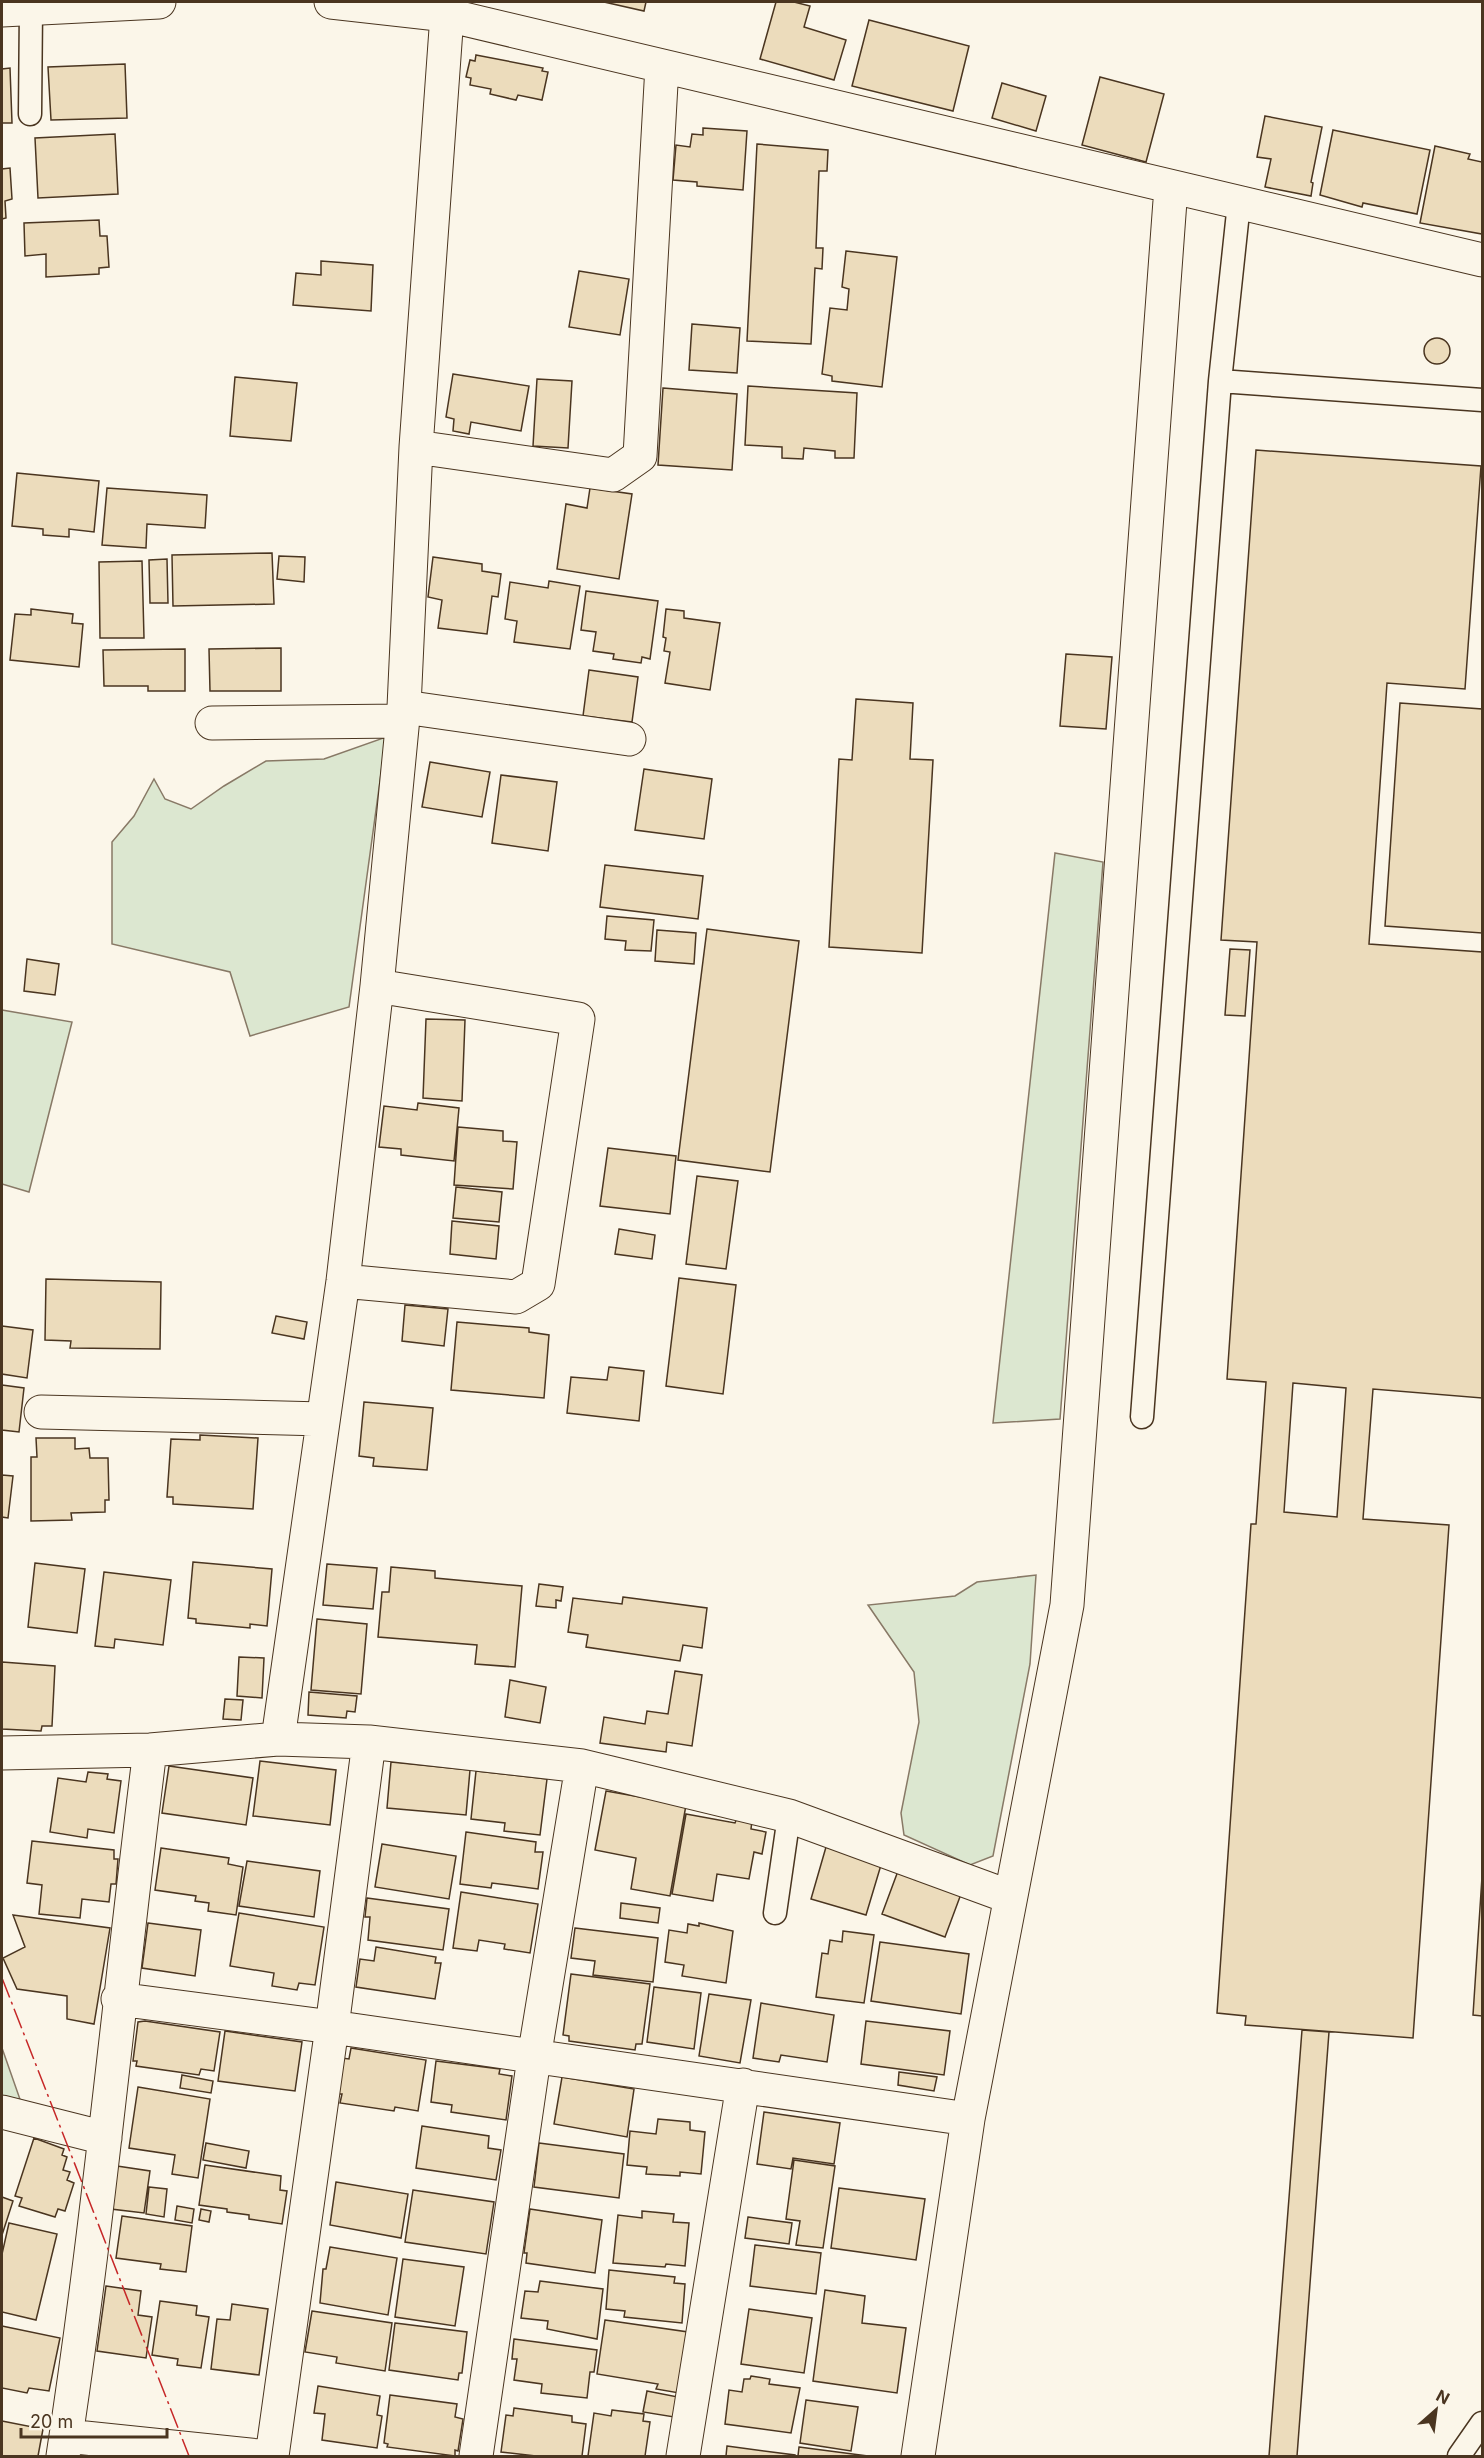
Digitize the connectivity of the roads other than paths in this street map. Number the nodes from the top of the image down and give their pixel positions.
1 (159, 2) edge
2 (331, 2) edge
3 (16, 9) edge
4 (447, 15) junction
5 (662, 66) junction
6 (30, 114) dead end
7 (1171, 187) junction
8 (1239, 203) junction
9 (1482, 260) edge
10 (1220, 381) junction
11 (1482, 399) edge
12 (416, 447) junction
13 (404, 714) junction
14 (212, 723) dead end
15 (629, 738) dead end
16 (377, 986) junction
17 (343, 1281) junction
18 (41, 1412) dead end
19 (1142, 1417) dead end
20 (322, 1419) junction
21 (278, 1739) junction
22 (369, 1743) junction
23 (150, 1750) junction
24 (2, 1753) edge
25 (582, 1766) junction
26 (789, 1816) junction
27 (1010, 1897) junction
28 (775, 1913) dead end
29 (118, 1999) junction
30 (332, 2027) junction
31 (534, 2058) junction
32 (743, 2085) junction
33 (2, 2112) edge
34 (968, 2119) junction
35 (105, 2138) junction
36 (1482, 2423) edge
37 (64, 2446) edge
38 (259, 2457) edge
39 (272, 2457) edge
40 (476, 2457) edge
41 (683, 2457) edge
42 (918, 2457) edge
43 (1459, 2457) edge

1 - 3 street
2 - 4 street
3 - 6 lane
4 - 5 street
4 - 12 street
5 - 7 street
5 - 12 street
7 - 8 street
7 - 27 street
8 - 9 street
8 - 10 lane
10 - 11 lane
10 - 19 lane
12 - 13 street
13 - 14 street
13 - 15 street
13 - 16 street
16 - 17 street
16 - 17 street
17 - 20 street
18 - 20 street
20 - 21 street
21 - 22 street
21 - 23 street
22 - 25 street
22 - 30 street
23 - 24 street
23 - 29 street
25 - 26 street
25 - 31 street
26 - 27 street
26 - 28 lane
27 - 34 street
29 - 30 street
29 - 35 street
30 - 31 street
30 - 39 street
31 - 32 street
31 - 40 street
32 - 34 street
32 - 41 street
33 - 35 street
34 - 42 street
35 - 37 street
36 - 43 lane
37 - 38 street

